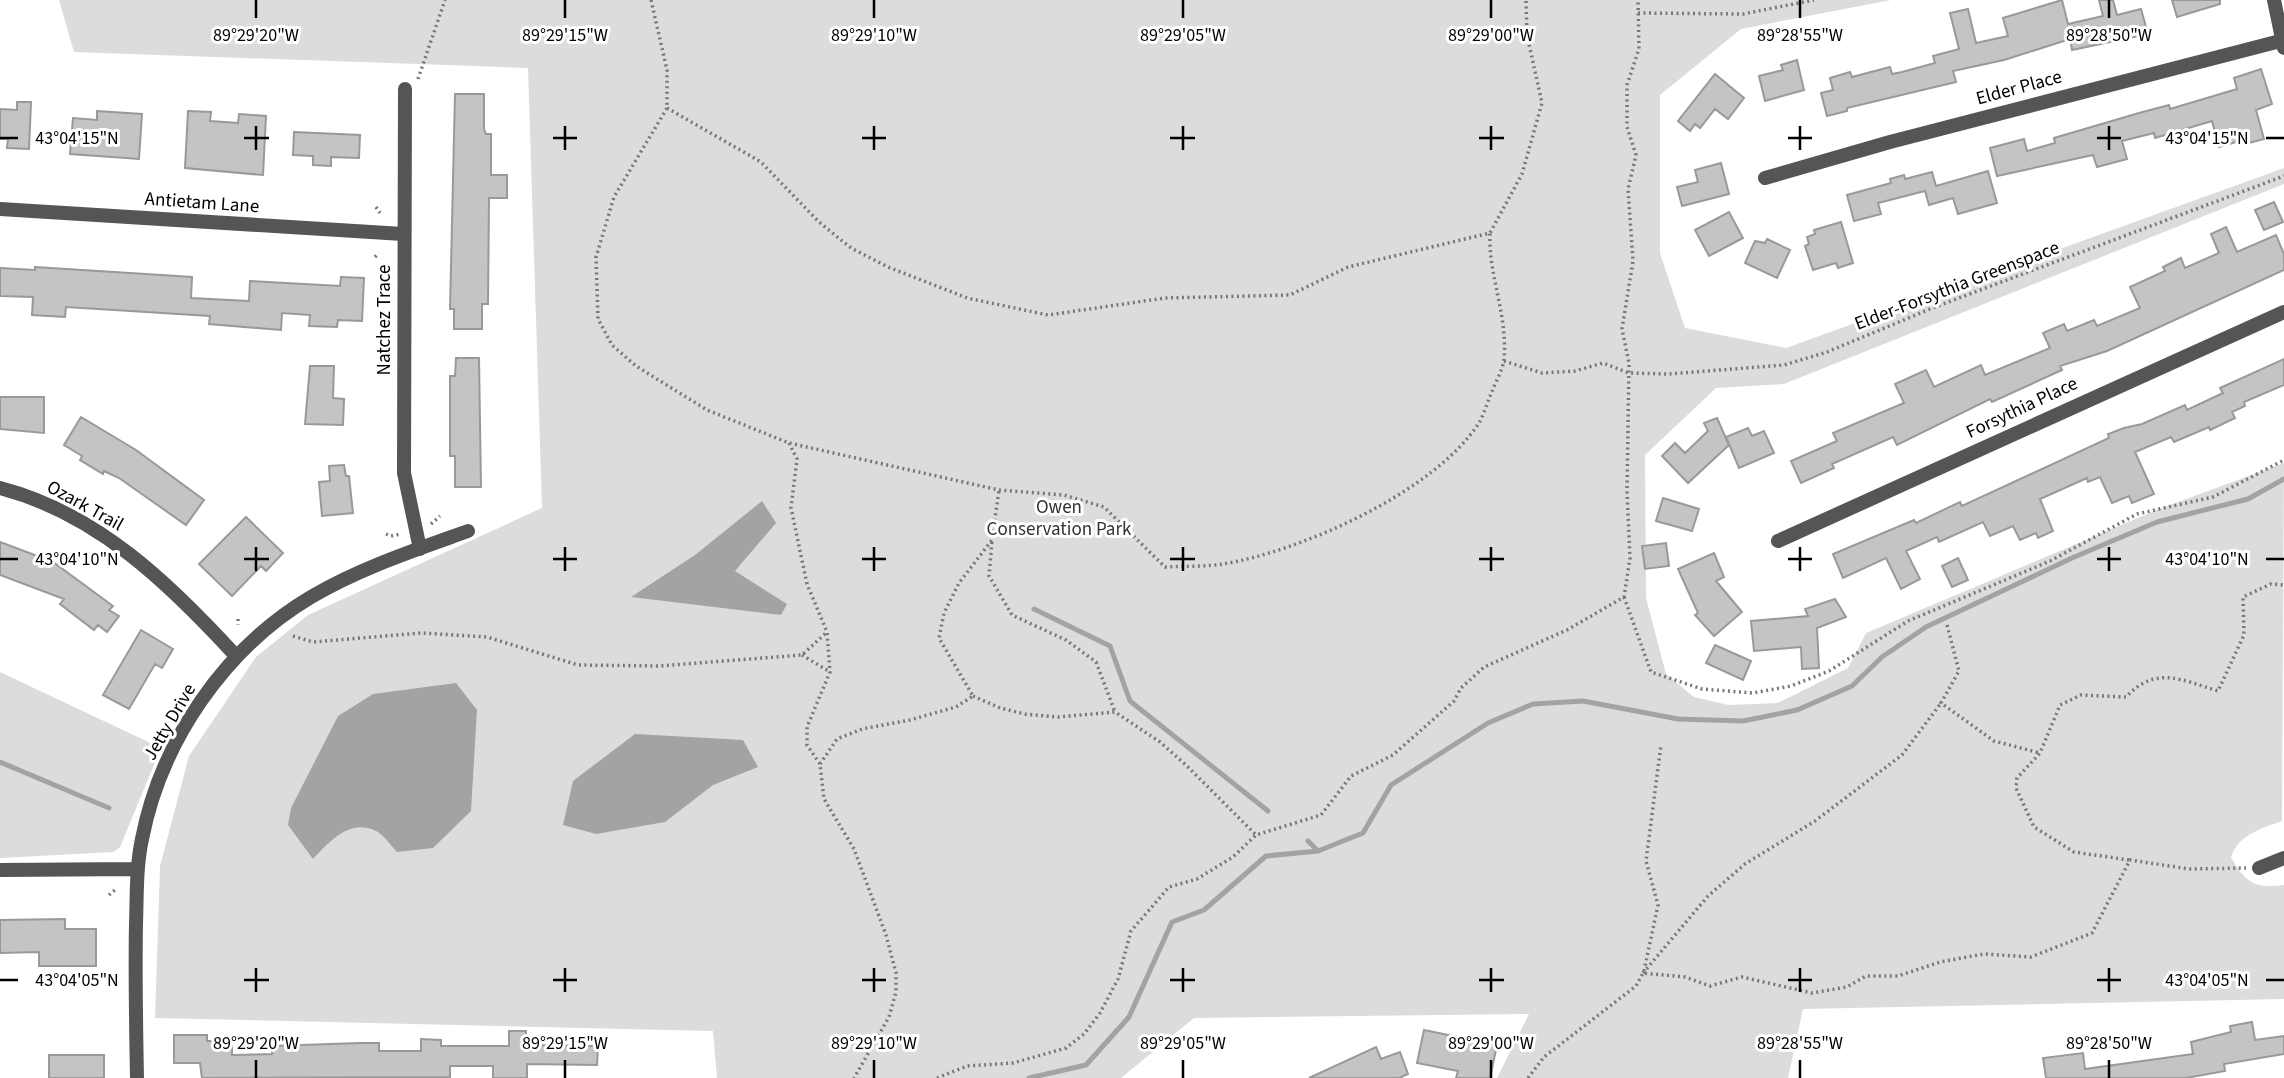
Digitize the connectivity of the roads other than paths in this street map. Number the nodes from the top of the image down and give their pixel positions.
1 (2274, 0) edge
2 (2283, 43) edge
3 (405, 89) road end
4 (1765, 178) dead end
5 (0, 209) edge
6 (403, 233) junction
7 (2284, 312) edge
8 (0, 488) edge
9 (468, 531) dead end
10 (1778, 541) dead end
11 (419, 549) junction
12 (236, 656) junction
13 (2284, 858) edge
14 (2259, 868) road end
15 (137, 869) junction
16 (0, 870) edge
17 (137, 1078) edge

1 - 2 street
2 - 4 street, Elder Place
3 - 6 street, Natchez Trace
5 - 6 street, Antietam Lane
6 - 11 street, Natchez Trace
7 - 10 street, Forsythia Place
8 - 12 street, Ozark Trail
9 - 11 street, Jetty Drive
11 - 12 street, Jetty Drive
12 - 15 street, Jetty Drive
13 - 14 street
15 - 16 street
15 - 17 street, Jetty Drive

